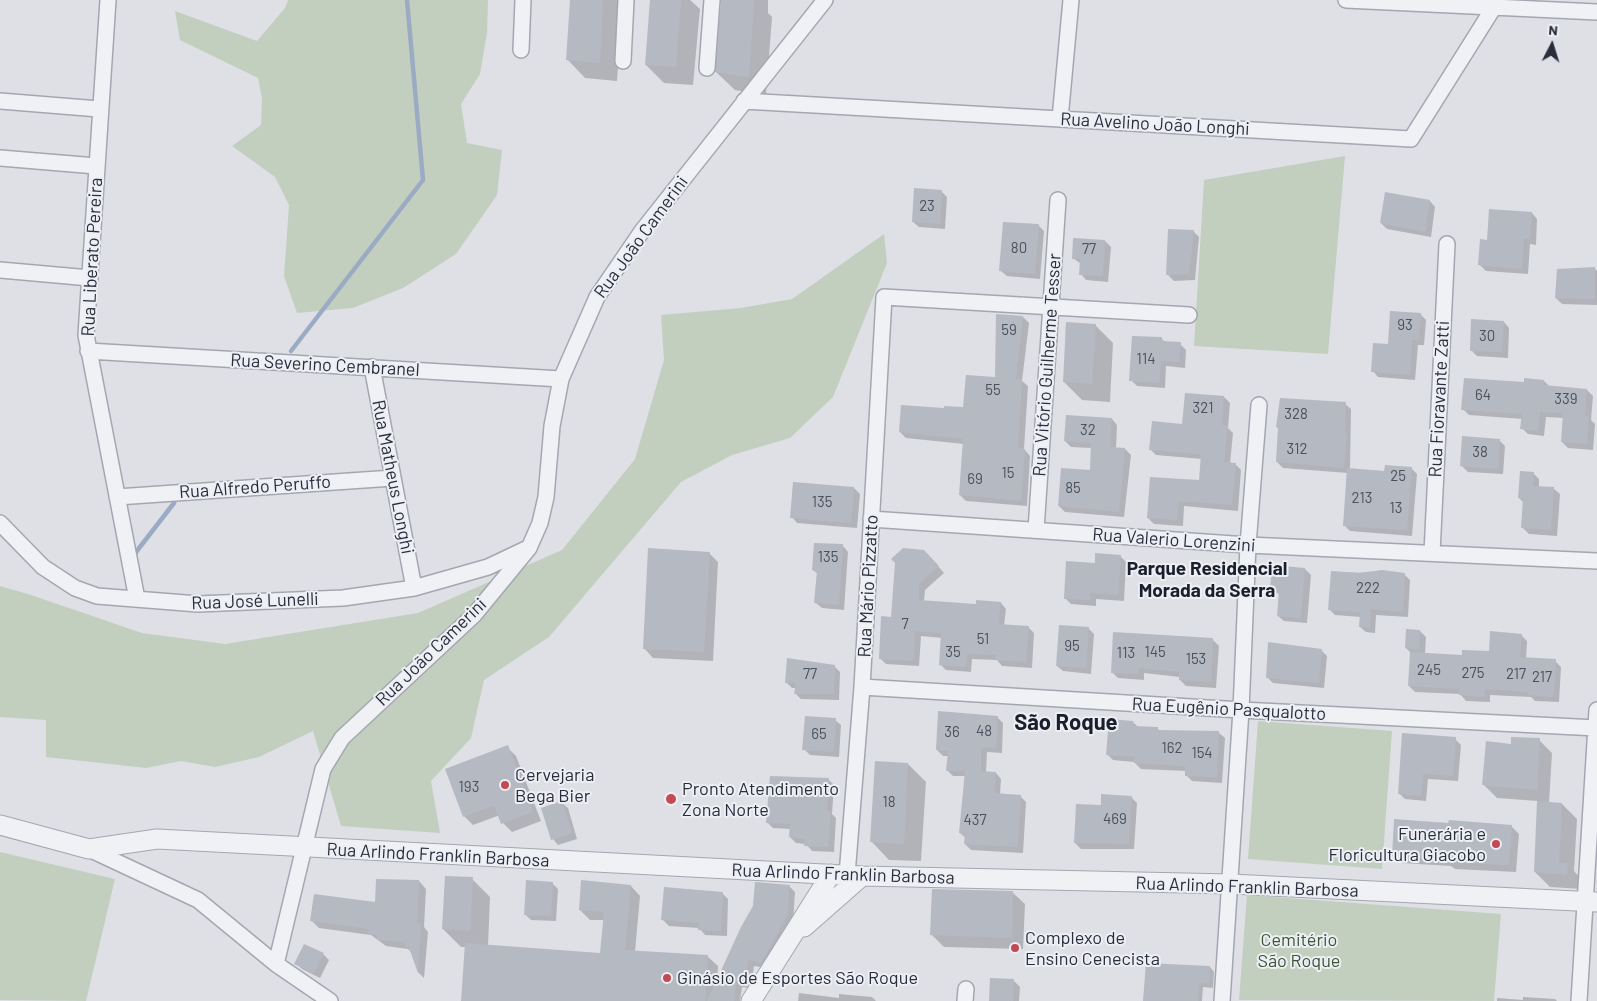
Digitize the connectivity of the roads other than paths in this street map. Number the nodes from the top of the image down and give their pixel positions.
1 (108, 0) edge
2 (523, 0) edge
3 (626, 0) edge
4 (712, 0) edge
5 (826, 0) edge
6 (1071, 0) edge
7 (1346, 0) edge
8 (1494, 7) junction
9 (1597, 12) edge
10 (522, 50) dead end
11 (623, 61) dead end
12 (707, 68) dead end
13 (0, 101) edge
14 (744, 101) junction
15 (99, 109) junction
16 (1060, 119) junction
17 (0, 158) edge
18 (96, 166) junction
19 (1058, 200) dead end
20 (1447, 244) dead end
21 (0, 270) edge
22 (90, 278) junction
23 (1051, 306) junction
24 (1189, 315) dead end
25 (88, 351) junction
26 (372, 367) junction
27 (561, 379) junction
28 (1259, 405) dead end
29 (393, 478) junction
30 (117, 497) junction
31 (871, 519) junction
32 (0, 523) edge
33 (1036, 530) junction
34 (1248, 545) junction
35 (530, 548) junction
36 (1432, 553) junction
37 (1597, 562) edge
38 (414, 588) junction
39 (137, 599) junction
40 (862, 688) junction
41 (1241, 710) junction
42 (1597, 710) edge
43 (1596, 728) edge
44 (0, 825) edge
45 (304, 848) junction
46 (89, 850) junction
47 (847, 875) junction
48 (1231, 884) junction
49 (1591, 902) edge
50 (793, 936) junction
51 (276, 964) junction
52 (330, 1001) edge
53 (751, 1001) edge
54 (1222, 1001) edge
55 (1579, 1001) edge

1 - 15 street, Rua Liberato Pereira
2 - 10 street
3 - 11 street
4 - 12 street
5 - 14 street, Rua João Camerini
6 - 16 street
7 - 8 street
8 - 9 street
8 - 16 street, Rua Avelino João Longhi
13 - 15 street
14 - 16 street, Rua Avelino João Longhi
14 - 27 street, Rua João Camerini
15 - 18 street, Rua Liberato Pereira
17 - 18 street
18 - 22 street, Rua Liberato Pereira
19 - 23 street, Rua Vitório Guilherme Tesser
20 - 36 street, Rua Fioravante Zatti
21 - 22 street
22 - 25 street, Rua Liberato Pereira
23 - 24 street
23 - 31 street, Rua Mário Pizzatto
23 - 33 street, Rua Vitório Guilherme Tesser
25 - 26 street, Rua Severino Cembranel
25 - 30 street, Rua Liberato Pereira
26 - 27 street, Rua Severino Cembranel
26 - 29 street, Rua Matheus Longhi
27 - 35 street, Rua João Camerini
28 - 34 street
29 - 30 street, Rua Alfredo Peruffo
29 - 38 street, Rua Matheus Longhi
30 - 39 street, Rua Liberato Pereira
31 - 33 street, Rua Valerio Lorenzini
31 - 40 street, Rua Mário Pizzatto
32 - 39 street, Rua José Lunelli
33 - 34 street, Rua Valerio Lorenzini
34 - 36 street, Rua Valerio Lorenzini
34 - 41 street
35 - 38 street, Rua José Lunelli
35 - 45 street, Rua João Camerini
36 - 37 street, Rua Valerio Lorenzini
38 - 39 street, Rua José Lunelli
40 - 41 street, Rua Eugênio Pasqualotto
40 - 47 street, Rua Mário Pizzatto
41 - 43 street, Rua Eugênio Pasqualotto
41 - 48 street
42 - 43 street
43 - 49 street
44 - 46 street
45 - 46 street, Rua Arlindo Franklin Barbosa
45 - 47 street, Rua Arlindo Franklin Barbosa
45 - 51 street, Rua João Camerini
46 - 51 street
47 - 48 street, Rua Arlindo Franklin Barbosa
47 - 50 street
47 - 50 street
48 - 49 street, Rua Arlindo Franklin Barbosa
48 - 54 street
49 - 55 street
50 - 53 street
51 - 52 street

